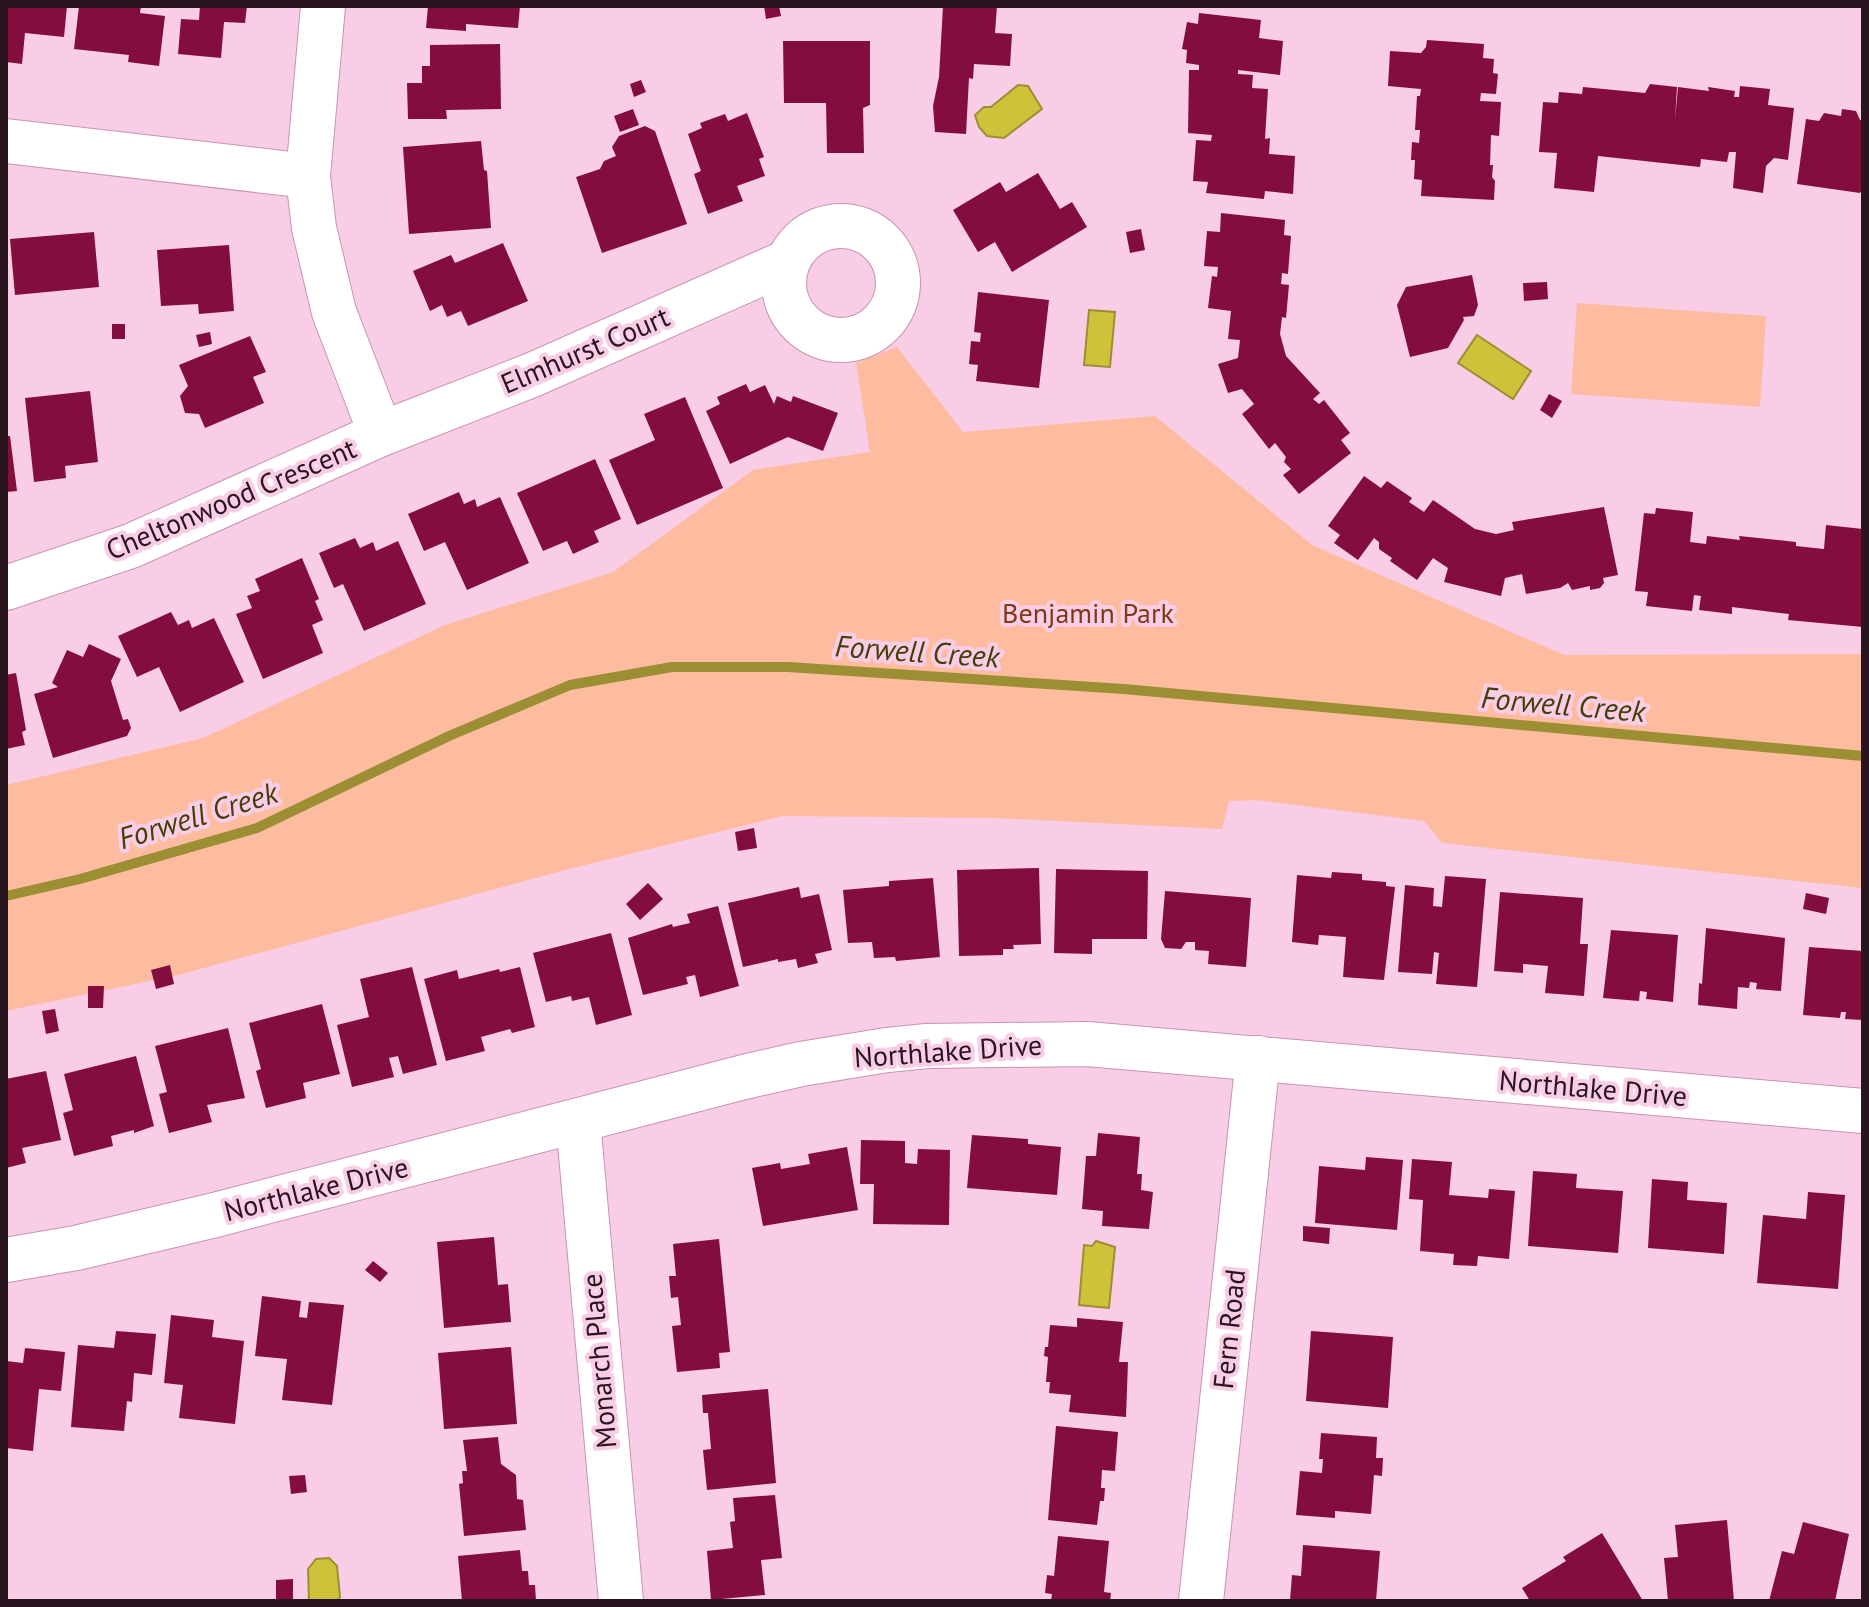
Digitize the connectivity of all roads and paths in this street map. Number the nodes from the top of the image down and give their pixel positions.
1 (323, 6) edge
2 (6, 141) edge
3 (308, 176) junction
4 (787, 262) dead end
5 (381, 434) junction
6 (6, 588) edge
7 (1258, 1058) junction
8 (1863, 1111) edge
9 (578, 1121) junction
10 (6, 1260) edge
11 (621, 1601) edge
12 (1201, 1601) edge

1 - 3 street, Cheltonwood Crescent
2 - 3 street
3 - 5 street, Cheltonwood Crescent
4 - 5 street, Elmhurst Court
5 - 6 street, Cheltonwood Crescent
7 - 8 street, Northlake Drive
7 - 9 street, Northlake Drive
7 - 12 street, Fern Road
9 - 10 street, Northlake Drive
9 - 11 street, Monarch Place

